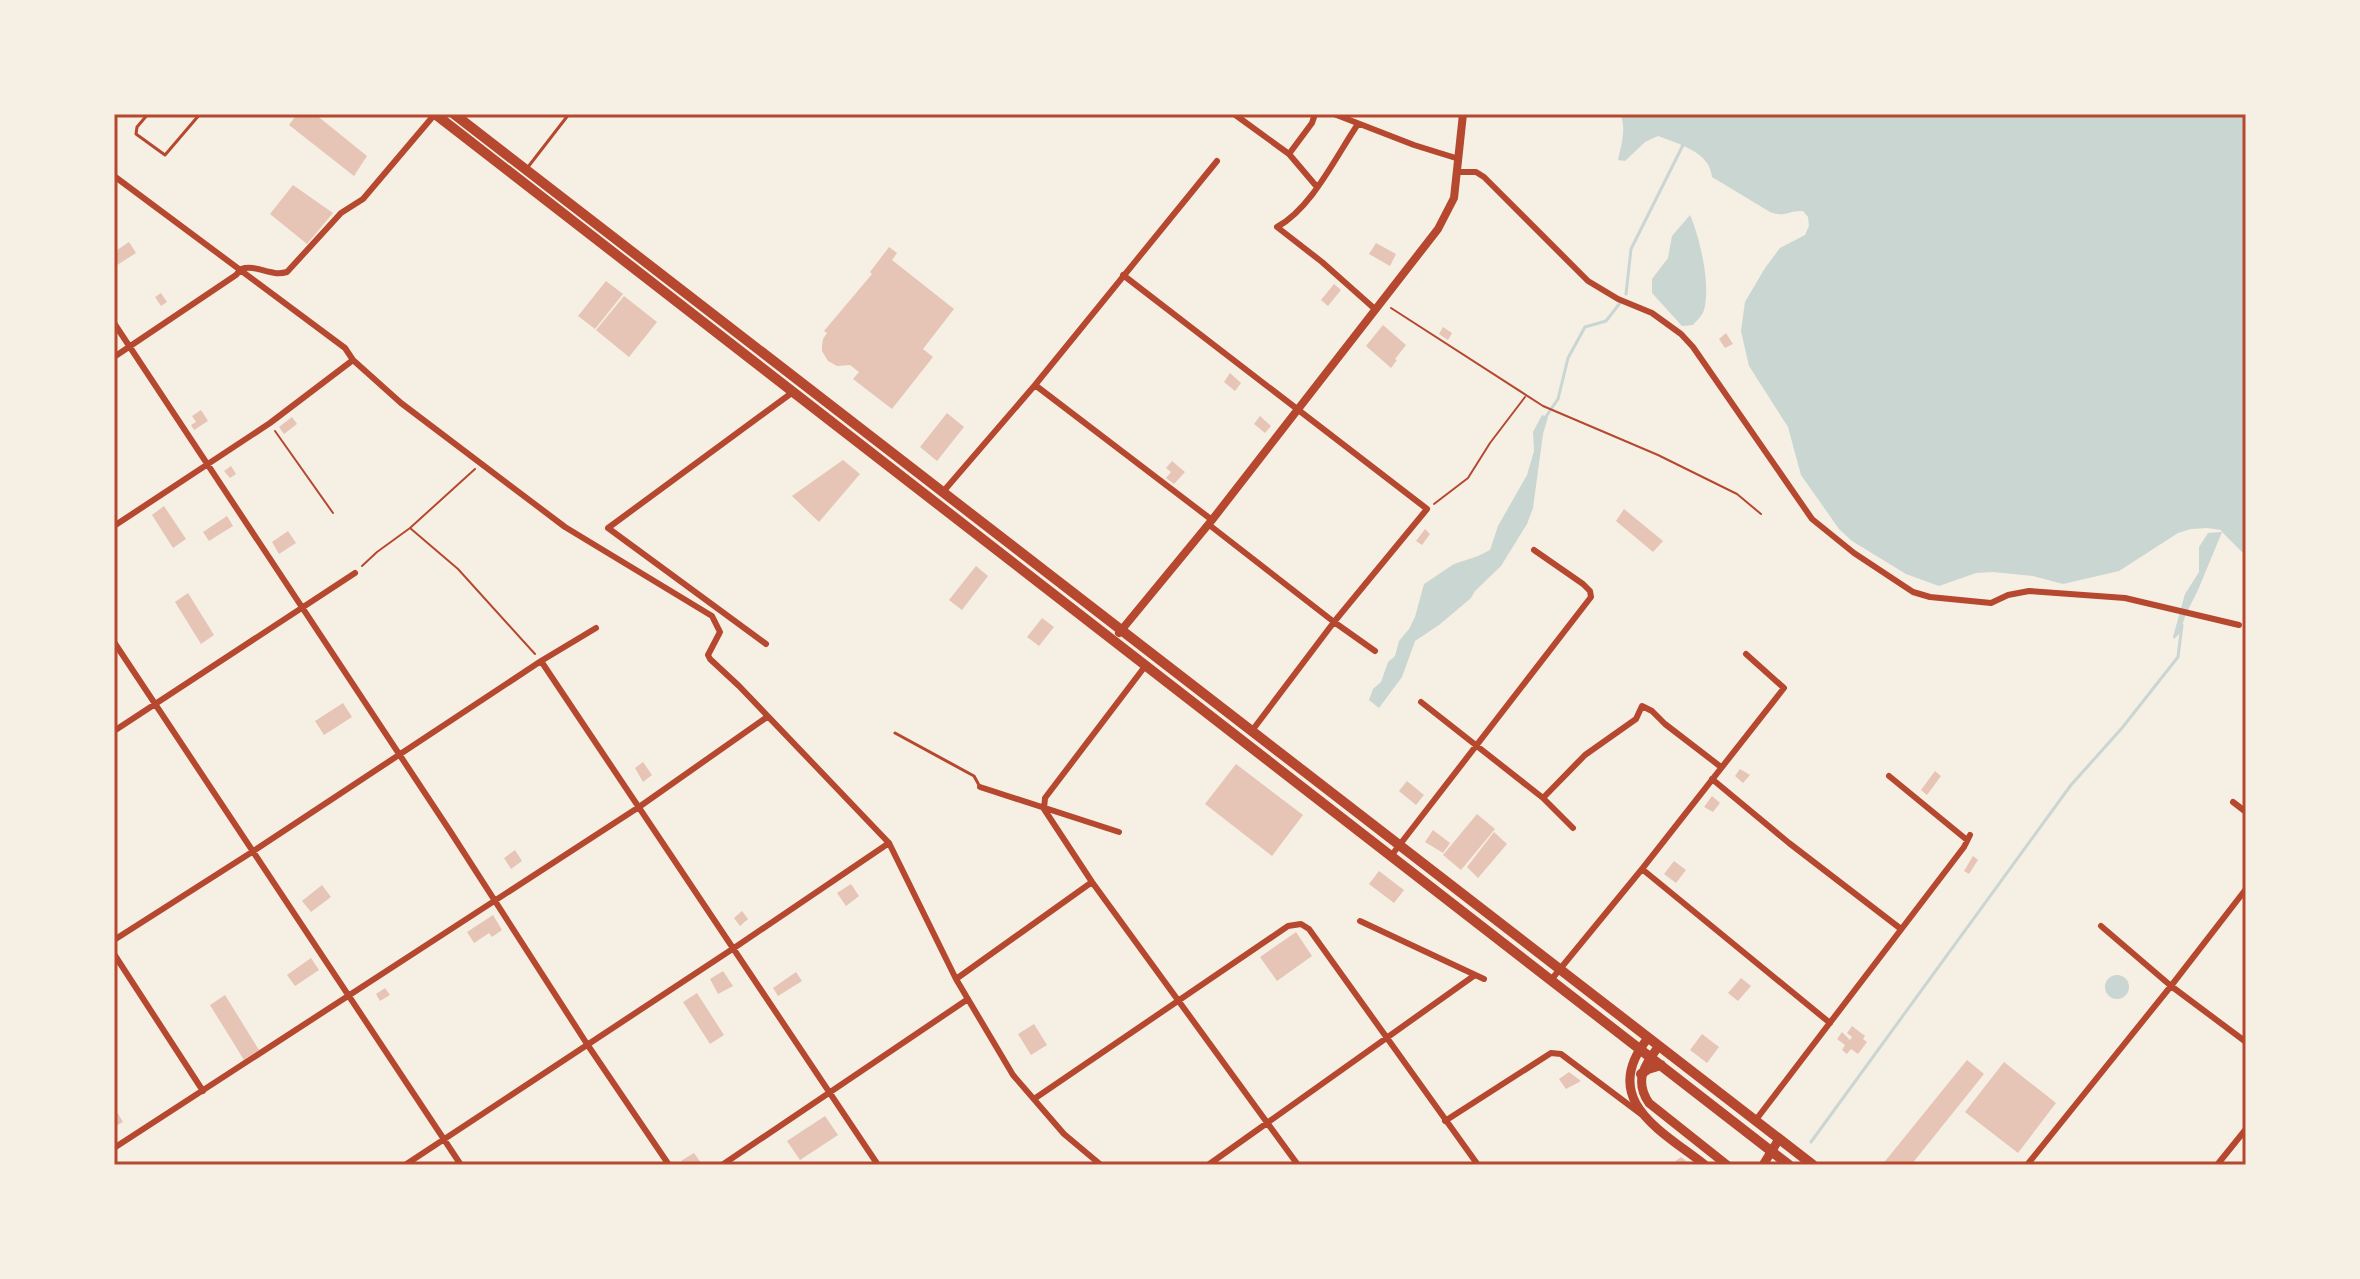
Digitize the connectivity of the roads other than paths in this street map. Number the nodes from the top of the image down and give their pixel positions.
1 (148, 114) edge
2 (200, 114) edge
3 (435, 114) edge
4 (454, 114) edge
5 (569, 114) edge
6 (1234, 114) edge
7 (1315, 114) edge
8 (1334, 114) edge
9 (1463, 114) edge
10 (1358, 124) junction
11 (1289, 154) junction
12 (1459, 159) junction
13 (1217, 161) dead end
14 (526, 170) junction
15 (1457, 172) junction
16 (114, 176) edge
17 (1317, 187) junction
18 (241, 269) junction
19 (1123, 275) junction
20 (1376, 310) junction
21 (114, 323) edge
22 (725, 324) junction
23 (718, 333) junction
24 (130, 347) junction
25 (114, 357) edge
26 (353, 360) junction
27 (1035, 385) junction
28 (793, 392) junction
29 (1298, 409) junction
30 (874, 439) junction
31 (865, 448) junction
32 (207, 465) junction
33 (943, 492) junction
34 (935, 502) junction
35 (1210, 522) junction
36 (114, 526) edge
37 (1534, 550) dead end
38 (355, 573) road end
39 (302, 608) junction
40 (1334, 622) junction
41 (2239, 625) dead end
42 (596, 628) dead end
43 (1122, 630) junction
44 (1114, 641) junction
45 (114, 642) edge
46 (766, 644) dead end
47 (1375, 651) dead end
48 (1746, 654) dead end
49 (541, 661) junction
50 (1146, 665) junction
51 (1421, 702) dead end
52 (155, 705) junction
53 (767, 717) junction
54 (114, 731) edge
55 (1251, 731) junction
56 (895, 733) dead end
57 (1243, 741) junction
58 (1476, 745) junction
59 (400, 755) junction
60 (1721, 767) junction
61 (1889, 776) dead end
62 (1712, 779) junction
63 (980, 787) joint
64 (1543, 798) junction
65 (2233, 802) dead end
66 (639, 807) junction
67 (1044, 808) junction
68 (2246, 812) edge
69 (1573, 828) dead end
70 (1119, 832) dead end
71 (889, 843) junction
72 (1399, 845) junction
73 (252, 852) junction
74 (1391, 856) junction
75 (1642, 869) junction
76 (1092, 882) junction
77 (2246, 889) edge
78 (494, 900) junction
79 (1360, 921) dead end
80 (2101, 926) dead end
81 (1901, 929) junction
82 (114, 940) edge
83 (734, 948) junction
84 (114, 954) edge
85 (1560, 969) junction
86 (1475, 975) junction
87 (956, 979) junction
88 (1484, 979) dead end
89 (1551, 980) junction
90 (2171, 986) junction
91 (349, 996) junction
92 (968, 999) junction
93 (1178, 1001) junction
94 (1830, 1023) junction
95 (1387, 1038) junction
96 (1648, 1038) junction
97 (2246, 1042) edge
98 (587, 1044) junction
99 (1659, 1046) junction
100 (1639, 1048) junction
101 (1650, 1057) junction
102 (1661, 1065) junction
103 (1641, 1074) junction
104 (203, 1091) junction
105 (829, 1094) junction
106 (1034, 1099) junction
107 (1642, 1115) junction
108 (1445, 1121) junction
109 (1755, 1121) junction
110 (1268, 1123) junction
111 (2246, 1129) edge
112 (1779, 1139) junction
113 (444, 1140) junction
114 (114, 1148) edge
115 (1791, 1148) junction
116 (1771, 1150) junction
117 (1784, 1163) edge
118 (405, 1165) edge
119 (461, 1165) edge
120 (669, 1165) edge
121 (722, 1165) edge
122 (878, 1165) edge
123 (1101, 1165) edge
124 (1208, 1165) edge
125 (1298, 1165) edge
126 (1478, 1165) edge
127 (1705, 1165) edge
128 (1727, 1165) edge
129 (1763, 1165) edge
130 (1813, 1165) edge
131 (2027, 1165) edge
132 (2217, 1165) edge

1 - 2 lane
3 - 18 street
3 - 23 highway
4 - 14 highway
5 - 14 lane
6 - 11 street
7 - 11 street
8 - 10 street
9 - 12 main road
10 - 12 street
10 - 17 street
11 - 17 street
12 - 15 main road
13 - 19 street
14 - 22 highway
15 - 20 main road
15 - 41 street
16 - 18 street
17 - 20 street
18 - 24 street
18 - 26 street
19 - 27 street
19 - 29 street
20 - 29 main road
21 - 24 street
22 - 23 highway
22 - 30 highway
23 - 28 highway
24 - 25 street
24 - 32 street
26 - 32 street
26 - 53 street
27 - 33 street
27 - 35 street
28 - 31 highway
28 - 46 street
29 - 35 main road
29 - 40 street
30 - 31 highway
30 - 33 highway
31 - 34 highway
32 - 36 street
32 - 39 street
33 - 34 street
33 - 43 highway
34 - 44 highway
35 - 40 street
35 - 43 main road
37 - 58 street
38 - 39 street
39 - 52 street
39 - 59 street
40 - 47 street
40 - 55 street
42 - 49 street
43 - 44 main road
43 - 55 highway
44 - 50 highway
45 - 52 street
48 - 60 street
49 - 59 street
49 - 66 street
50 - 57 highway
50 - 67 street
51 - 58 street
52 - 54 street
52 - 73 street
53 - 66 street
53 - 71 street
55 - 57 street
55 - 72 highway
56 - 63 lane
57 - 74 highway
58 - 64 street
58 - 72 street
59 - 73 street
59 - 78 street
60 - 62 street
60 - 64 street
61 - 81 street
62 - 75 street
62 - 81 street
63 - 67 street
64 - 69 street
65 - 68 street
66 - 78 street
66 - 83 street
67 - 70 street
67 - 76 street
71 - 83 street
71 - 87 street
72 - 74 street
72 - 85 highway
73 - 82 street
73 - 91 street
74 - 89 highway
75 - 85 street
75 - 94 street
76 - 87 street
76 - 93 street
77 - 90 street
78 - 91 street
78 - 98 street
79 - 86 street
80 - 90 street
81 - 94 street
83 - 98 street
83 - 105 street
84 - 104 street
85 - 89 street
85 - 96 highway
86 - 88 street
86 - 95 street
87 - 92 street
89 - 100 highway
90 - 97 street
90 - 131 street
91 - 104 street
91 - 113 street
92 - 105 street
92 - 106 street
93 - 95 street
93 - 106 street
93 - 110 street
94 - 109 street
95 - 108 street
95 - 110 street
96 - 99 highway
96 - 100 main road
98 - 113 street
98 - 120 street
99 - 101 main road
99 - 109 highway
100 - 101 highway
100 - 107 main road
101 - 102 highway
101 - 103 main road
102 - 103 highway
102 - 116 highway
103 - 128 main road
104 - 114 street
105 - 121 street
105 - 122 street
106 - 123 street
107 - 108 street
107 - 127 main road
108 - 126 street
109 - 112 highway
110 - 124 street
110 - 125 street
111 - 132 street
112 - 115 highway
112 - 116 main road
113 - 118 street
113 - 119 street
115 - 117 main road
115 - 130 highway
116 - 117 highway
116 - 129 main road

